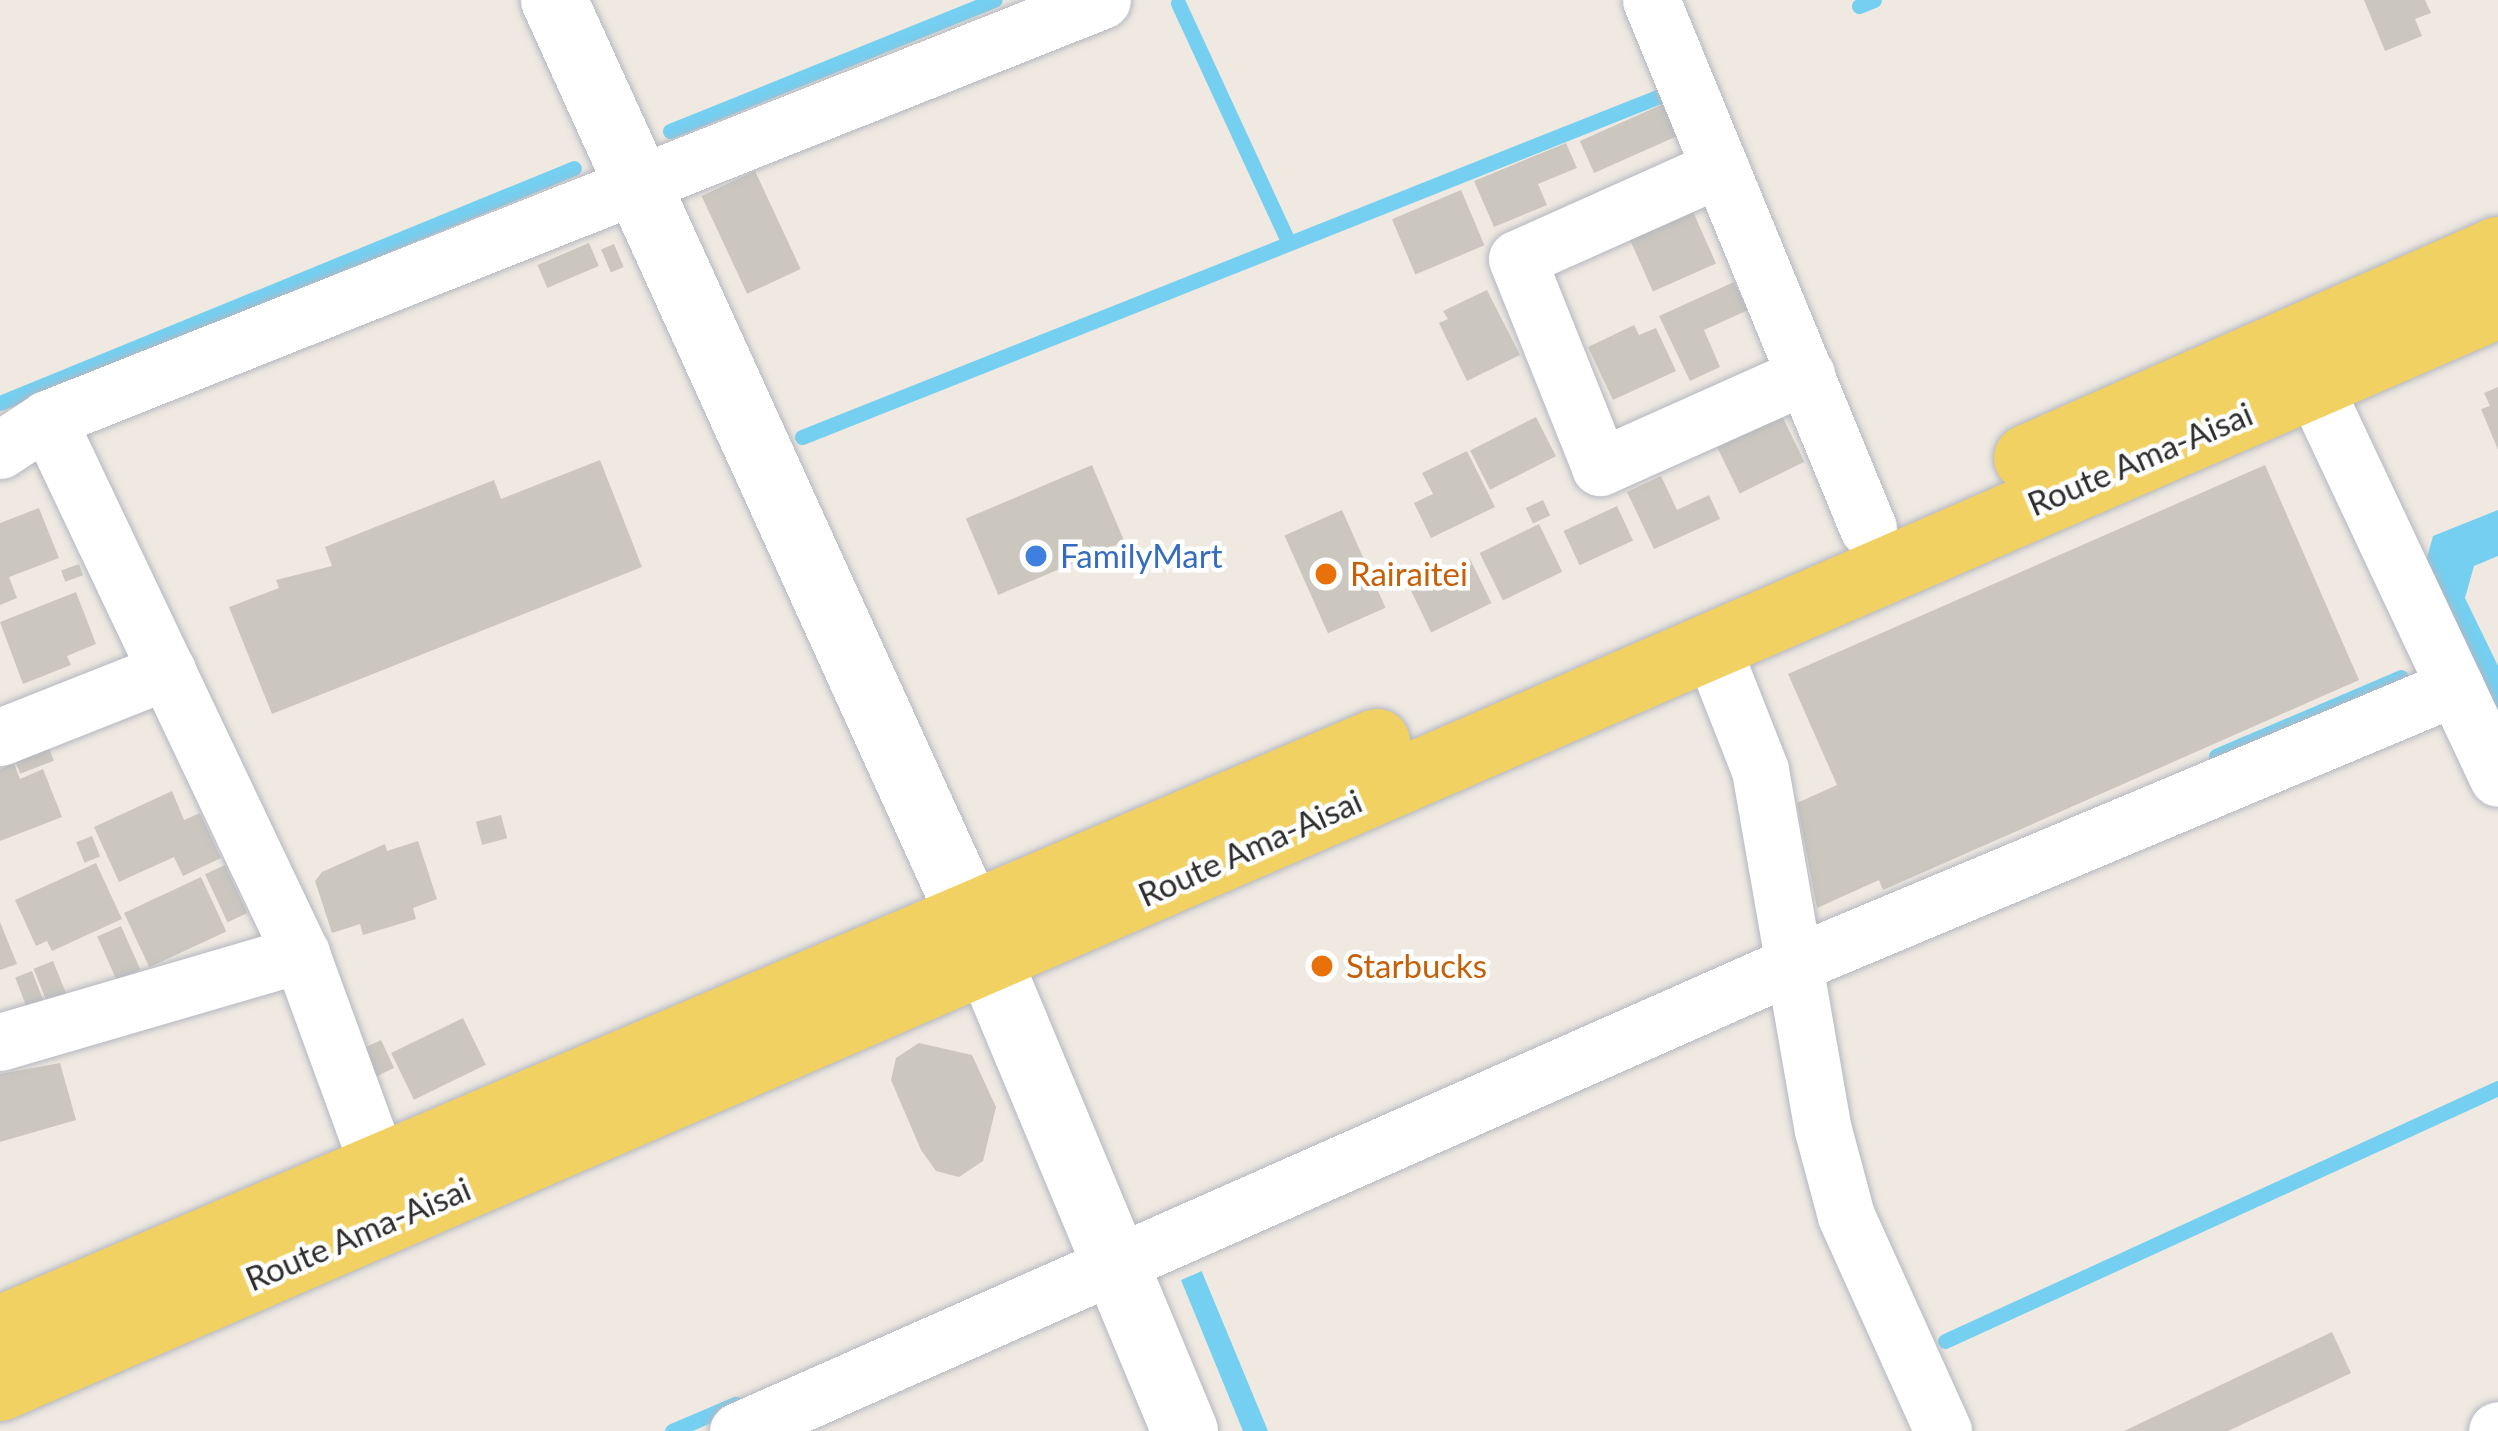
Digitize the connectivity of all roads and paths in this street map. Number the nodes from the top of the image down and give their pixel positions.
1 (554, 0) edge
2 (1102, 0) edge
3 (1651, 0) edge
4 (1720, 168) junction
5 (636, 186) junction
6 (2498, 250) edge
7 (2498, 305) edge
8 (1806, 375) junction
9 (2313, 385) junction
10 (46, 418) junction
11 (0, 450) edge
12 (1868, 528) junction
13 (1710, 644) junction
14 (166, 670) junction
15 (2455, 687) junction
16 (0, 737) edge
17 (2498, 778) edge
18 (981, 941) junction
19 (301, 954) junction
20 (1794, 964) junction
21 (0, 1042) edge
22 (379, 1166) junction
23 (1115, 1265) junction
24 (0, 1329) edge
25 (0, 1388) edge
26 (738, 1431) edge
27 (1185, 1431) edge
28 (1943, 1431) edge

1 - 5 street
2 - 5 street
3 - 4 street
4 - 8 street
4 - 8 street
5 - 10 street
5 - 18 street
6 - 12 main road, Route Ama-Aisai
7 - 9 main road, Route Ama-Aisai
8 - 12 street
9 - 13 main road, Route Ama-Aisai
9 - 15 street
10 - 11 street
10 - 14 street
12 - 18 main road, Route Ama-Aisai
13 - 18 main road, Route Ama-Aisai
13 - 20 street
14 - 16 street
14 - 19 street
15 - 17 street
15 - 20 street
18 - 22 main road, Route Ama-Aisai
18 - 23 street
18 - 25 main road, Route Ama-Aisai
19 - 21 street
19 - 22 street
20 - 23 street
20 - 28 street
22 - 24 main road, Route Ama-Aisai
23 - 26 street
23 - 27 street

